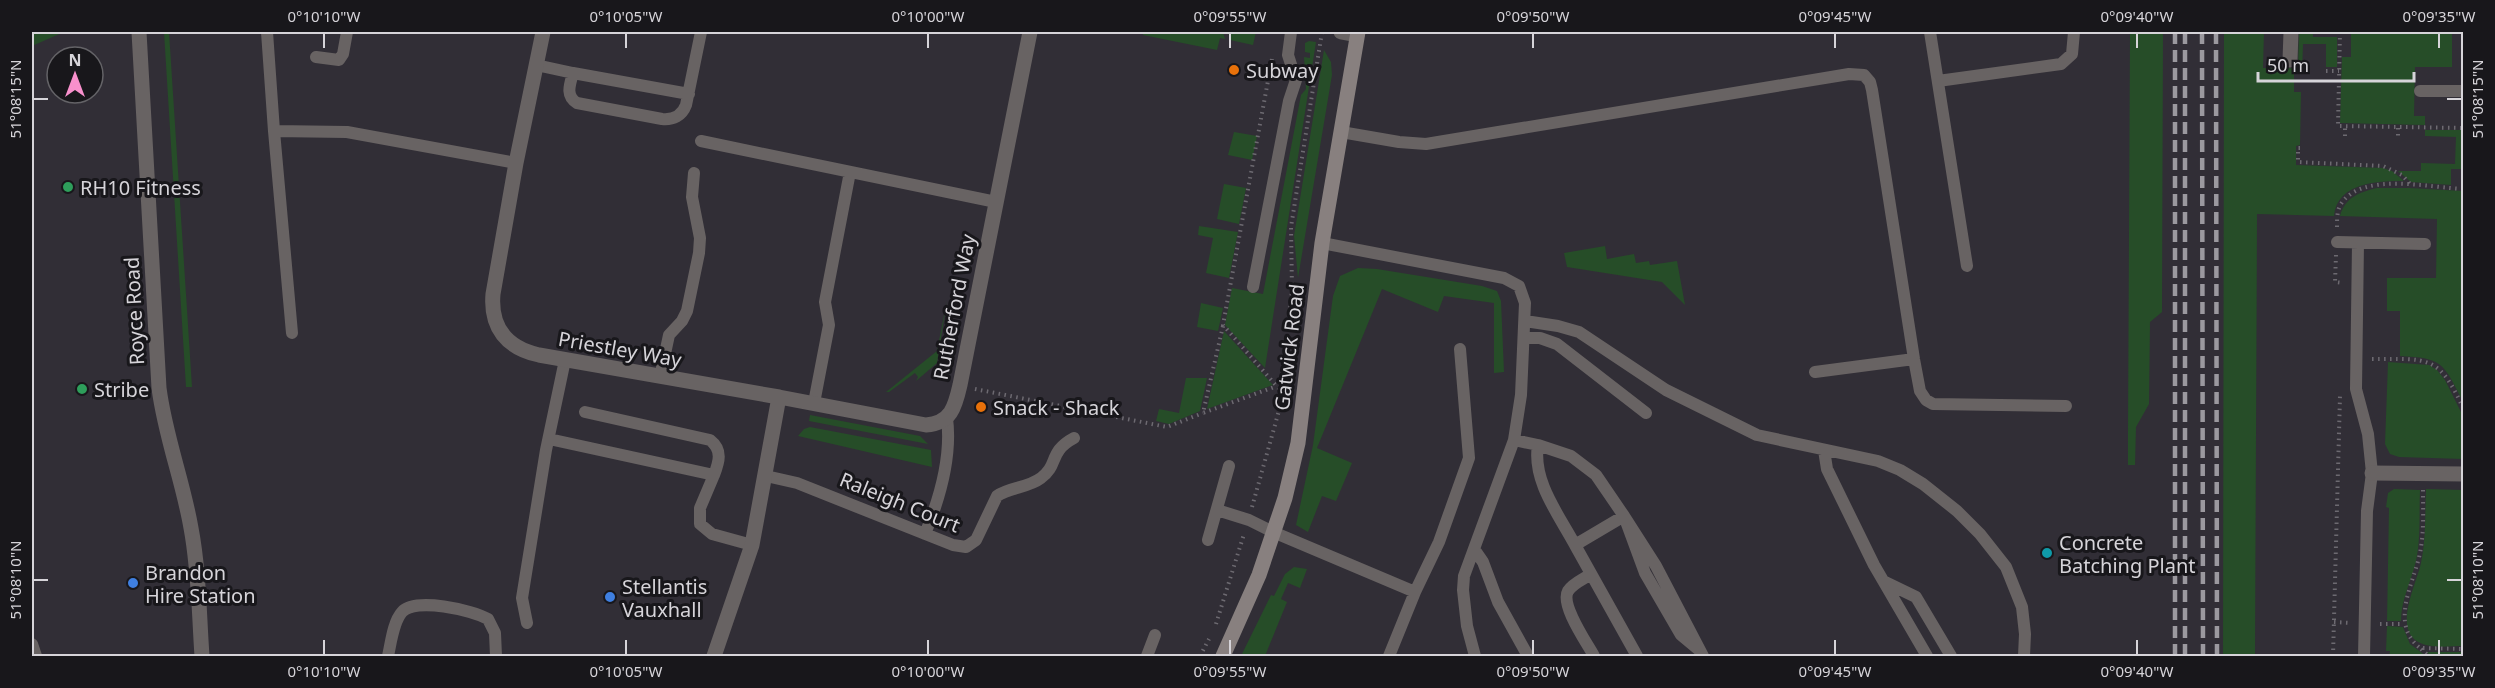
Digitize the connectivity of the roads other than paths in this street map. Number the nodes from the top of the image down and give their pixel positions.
1 (139, 32) edge
2 (267, 32) edge
3 (347, 32) edge
4 (541, 32) edge
5 (701, 32) edge
6 (1030, 32) edge
7 (1291, 32) edge
8 (1341, 32) edge
9 (1930, 32) edge
10 (2074, 32) edge
11 (2291, 32) edge
12 (1358, 33) edge
13 (316, 57) dead end
14 (2290, 60) dead end
15 (536, 65) junction
16 (573, 73) junction
17 (1938, 81) junction
18 (2420, 91) dead end
19 (2463, 92) edge
20 (689, 94) junction
21 (274, 131) junction
22 (1341, 132) junction
23 (701, 141) dead end
24 (516, 163) junction
25 (850, 172) junction
26 (694, 173) dead end
27 (996, 202) junction
28 (2337, 242) road end
29 (1322, 243) junction
30 (2358, 243) junction
31 (2425, 244) dead end
32 (1966, 266) dead end
33 (1252, 287) dead end
34 (1526, 321) junction
35 (292, 333) dead end
36 (1525, 338) junction
37 (1460, 349) dead end
38 (1914, 359) junction
39 (565, 360) junction
40 (1815, 372) dead end
41 (660, 377) junction
42 (779, 397) junction
43 (814, 403) junction
44 (2066, 406) dead end
45 (585, 412) dead end
46 (1646, 413) dead end
47 (947, 418) junction
48 (1074, 438) dead end
49 (549, 439) junction
50 (1514, 440) junction
51 (1539, 445) junction
52 (1824, 450) junction
53 (1229, 466) dead end
54 (2372, 473) junction
55 (2463, 474) edge
56 (714, 475) junction
57 (766, 476) junction
58 (1217, 510) junction
59 (1624, 516) junction
60 (1273, 532) junction
61 (926, 534) junction
62 (1208, 540) dead end
63 (752, 545) junction
64 (1575, 545) junction
65 (1474, 549) junction
66 (1591, 574) junction
67 (1883, 580) junction
68 (1415, 592) junction
69 (527, 623) dead end
70 (1155, 635) dead end
71 (32, 644) edge
72 (1702, 653) edge
73 (392, 656) edge
74 (36, 657) edge
75 (202, 657) edge
76 (496, 657) edge
77 (714, 657) edge
78 (1147, 657) edge
79 (1223, 657) edge
80 (1389, 657) edge
81 (1475, 657) edge
82 (1528, 657) edge
83 (1594, 657) edge
84 (1637, 657) edge
85 (1927, 657) edge
86 (1951, 657) edge
87 (2024, 657) edge
88 (2364, 657) edge

1 - 75 street, Royce Road
2 - 21 lane
3 - 13 lane
4 - 15 street, Priestley Way
5 - 20 lane
6 - 27 street, Rutherford Way
7 - 33 lane
8 - 12 street
9 - 17 lane
10 - 17 lane
11 - 14 street
12 - 22 street, Gatwick Road
15 - 16 lane
15 - 24 street, Priestley Way
16 - 20 lane
16 - 20 lane
17 - 32 lane
18 - 19 lane
21 - 24 lane
21 - 35 lane
22 - 29 street, Gatwick Road
22 - 38 lane
23 - 25 lane
24 - 39 street, Priestley Way
25 - 27 lane
25 - 43 lane
26 - 41 lane
27 - 47 street, Rutherford Way
28 - 30 lane
29 - 34 lane
29 - 60 street, Gatwick Road
30 - 31 lane
30 - 54 lane
34 - 36 lane
34 - 52 lane
36 - 46 lane
36 - 50 lane
37 - 68 lane
38 - 40 lane
38 - 44 lane
39 - 41 street, Priestley Way
39 - 49 lane
41 - 42 street, Priestley Way
42 - 43 street
42 - 57 street
43 - 47 street
45 - 56 lane
47 - 61 lane
48 - 61 lane, Raleigh Court
49 - 56 lane
49 - 69 lane
50 - 51 lane
50 - 65 lane
51 - 59 lane
51 - 64 lane
52 - 67 lane
52 - 87 lane
53 - 58 lane
54 - 55 street
54 - 88 lane
56 - 63 lane
57 - 61 lane, Raleigh Court
57 - 63 street
58 - 60 lane
58 - 62 lane
59 - 64 lane
59 - 72 lane
60 - 68 lane
60 - 79 street, Gatwick Road
63 - 77 street
64 - 66 lane
65 - 81 lane
65 - 82 lane
66 - 83 lane
66 - 84 lane
67 - 85 lane
67 - 86 lane
68 - 80 lane
70 - 78 lane
71 - 74 lane
73 - 76 lane

